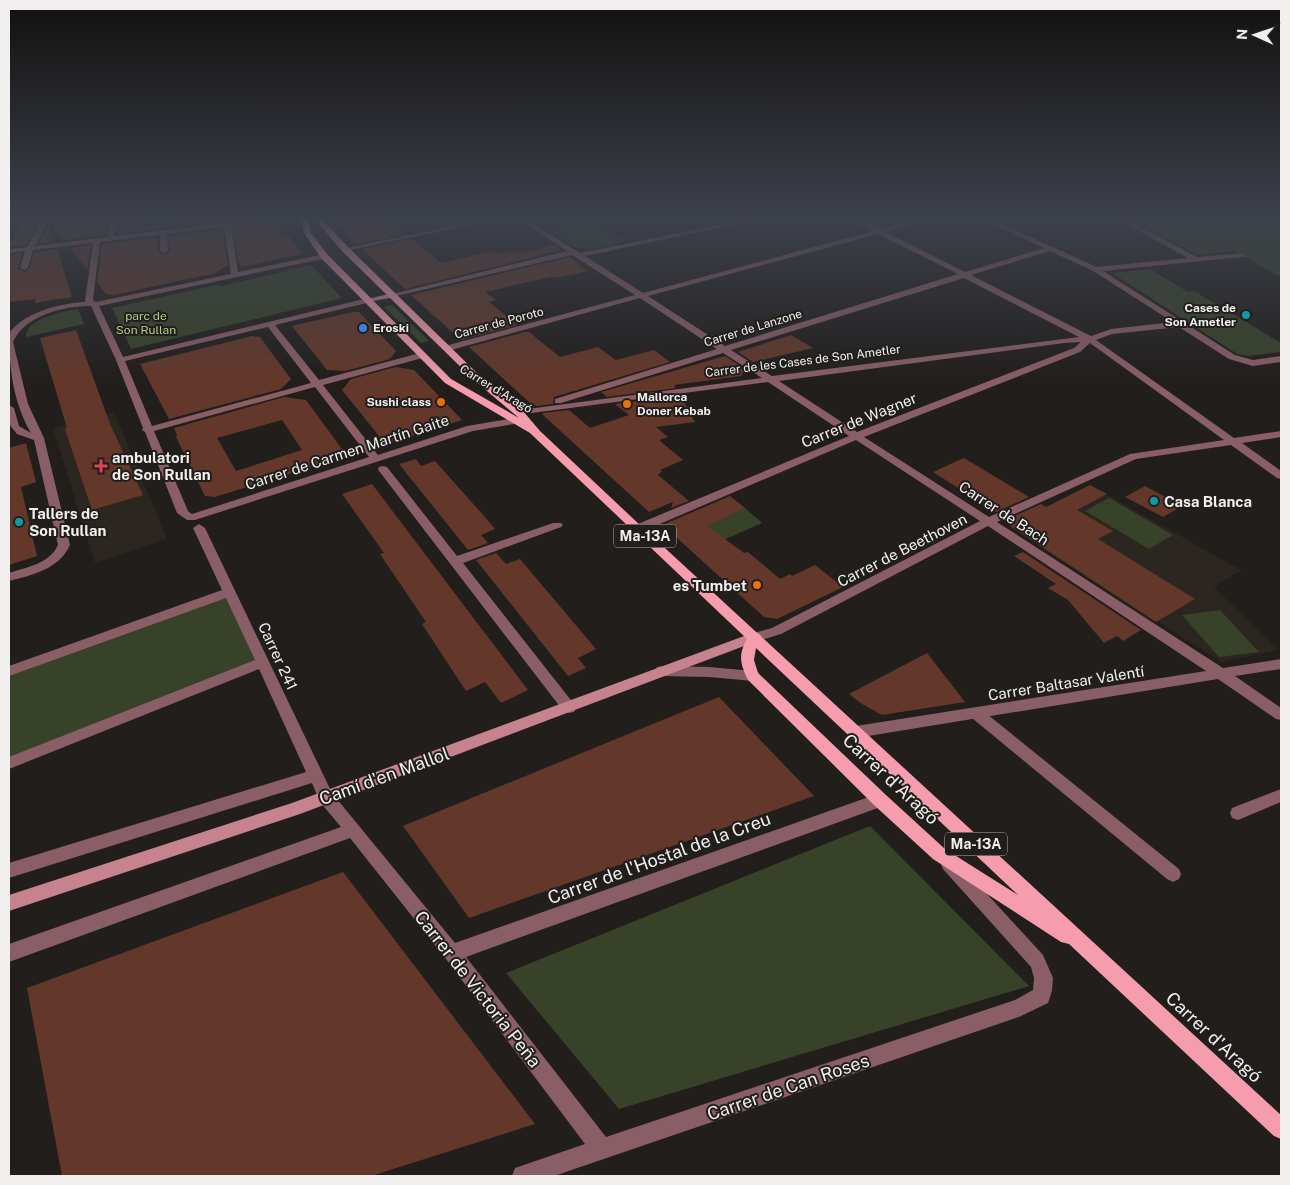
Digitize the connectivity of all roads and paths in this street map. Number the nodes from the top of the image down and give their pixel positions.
1 (94, 272) edge
2 (248, 272) edge
3 (348, 272) edge
4 (360, 272) edge
5 (494, 272) edge
6 (604, 272) edge
7 (730, 272) edge
8 (960, 272) edge
9 (974, 272) edge
10 (1101, 272) edge
11 (235, 275) joint
12 (965, 275) junction
13 (392, 295) junction
14 (641, 297) junction
15 (368, 300) junction
16 (91, 303) junction
17 (270, 324) junction
18 (1180, 324) junction
19 (9, 328) edge
20 (1090, 339) junction
21 (724, 350) junction
22 (435, 352) junction
23 (1281, 359) edge
24 (120, 360) junction
25 (769, 378) junction
26 (317, 384) junction
27 (9, 408) edge
28 (517, 417) junction
29 (147, 430) junction
30 (1281, 434) edge
31 (857, 436) junction
32 (39, 438) junction
33 (1234, 441) junction
34 (375, 458) junction
35 (383, 469) dead end
36 (1281, 476) edge
37 (990, 521) junction
38 (195, 523) junction
39 (557, 525) dead end
40 (637, 529) junction
41 (456, 561) junction
42 (9, 577) edge
43 (230, 592) junction
44 (755, 637) junction
45 (263, 662) junction
46 (1281, 664) edge
47 (9, 671) edge
48 (662, 672) junction
49 (1221, 674) junction
50 (753, 676) junction
51 (569, 708) junction
52 (977, 714) junction
53 (1281, 715) edge
54 (856, 732) junction
55 (9, 763) edge
56 (316, 775) junction
57 (1281, 795) edge
58 (326, 797) junction
59 (880, 800) junction
60 (1238, 813) dead end
61 (352, 830) junction
62 (939, 854) junction
63 (9, 871) edge
64 (1173, 874) dead end
65 (9, 903) edge
66 (9, 953) edge
67 (452, 953) junction
68 (1096, 956) junction
69 (1281, 1129) edge
70 (602, 1150) junction
71 (523, 1176) edge

1 - 16 street
2 - 11 street
3 - 15 main road, Carrer d'Aragó / Ma-13A
4 - 13 main road, Carrer d'Aragó / Ma-13A
5 - 13 street
6 - 14 street, Carrer de Bach
7 - 14 street, Carrer de Poroto
8 - 12 street
9 - 12 street, Carrer de Lanzone
10 - 18 street
11 - 16 street
12 - 20 street
12 - 21 street, Carrer de Lanzone
13 - 15 street
13 - 22 main road, Carrer d'Aragó / Ma-13A
14 - 21 street, Carrer de Bach
14 - 22 street, Carrer de Poroto
15 - 17 street
15 - 22 main road, Carrer d'Aragó / Ma-13A
16 - 19 street
16 - 24 street, Carrer 241
16 - 32 street
17 - 24 street
17 - 26 street
18 - 20 street
18 - 23 street
20 - 25 street, Carrer de les Cases de Son Ametler
20 - 31 street, Carrer de Wagner
20 - 33 street
21 - 25 street, Carrer de Bach
21 - 28 street, Carrer de Lanzone
22 - 26 street, Carrer de Poroto
22 - 28 main road, Carrer d'Aragó / Ma-13A
22 - 28 main road, Carrer d'Aragó / Ma-13A
24 - 29 street, Carrer 241
25 - 28 street, Carrer de les Cases de Son Ametler
25 - 31 street, Carrer de Bach
26 - 29 street, Carrer de Poroto
26 - 34 street
27 - 32 street
28 - 34 street, Carrer de Carmen Martín Gaite
28 - 40 main road, Carrer d'Aragó / Ma-13A
29 - 38 street, Carrer 241
30 - 33 street, Carrer de Beethoven
31 - 37 street, Carrer de Bach
31 - 40 street, Carrer de Wagner
32 - 42 street
33 - 36 street
33 - 37 street, Carrer de Beethoven
34 - 38 street, Carrer de Carmen Martín Gaite
35 - 41 street
37 - 44 street, Carrer de Beethoven
37 - 49 street, Carrer de Bach
38 - 43 street, Carrer 241
39 - 41 street
40 - 44 main road, Carrer d'Aragó / Ma-13A
41 - 51 street
43 - 45 street, Carrer 241
43 - 47 street
44 - 48 street, Camí d'en Mallol
44 - 50 main road, Carrer d'Aragó
44 - 54 main road, Carrer d'Aragó / Ma-13A
45 - 55 street
45 - 56 street, Carrer 241
46 - 49 street, Carrer Baltasar Valentí
48 - 50 street
48 - 51 street, Camí d'en Mallol
49 - 52 street, Carrer Baltasar Valentí
49 - 53 street, Carrer de Bach
50 - 59 main road, Carrer d'Aragó
51 - 58 street, Camí d'en Mallol
52 - 54 street, Carrer Baltasar Valentí
52 - 64 street
54 - 68 main road, Carrer d'Aragó / Ma-13A
56 - 58 street, Carrer 241
56 - 63 street
57 - 60 street
58 - 61 street, Carrer de Victoria Peña
58 - 65 street, Camí d'en Mallol
59 - 62 main road, Carrer d'Aragó
59 - 67 street, Carrer de l'Hostal de la Creu
61 - 66 street
61 - 67 street, Carrer de Victoria Peña
62 - 68 main road, Carrer d'Aragó
62 - 70 street, Carrer de Can Roses
67 - 70 street, Carrer de Victoria Peña
68 - 69 main road, Carrer d'Aragó / Ma-13A
70 - 71 street, Carrer de Can Roses

